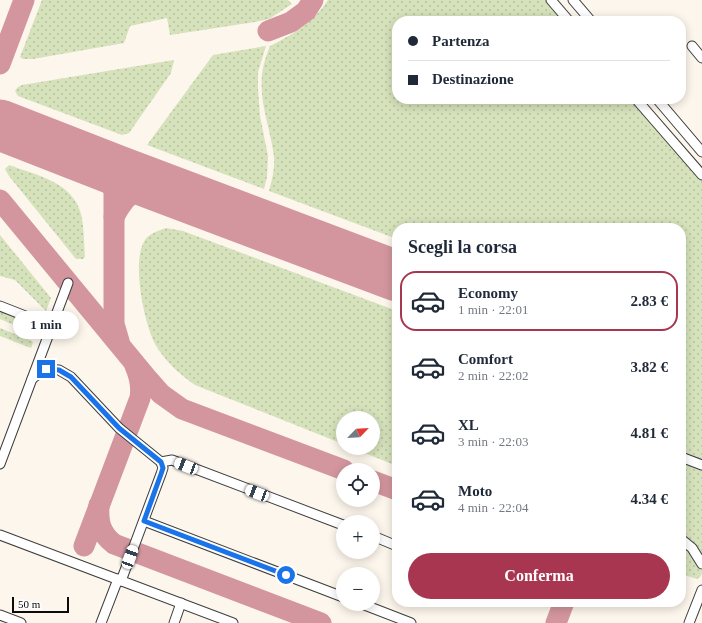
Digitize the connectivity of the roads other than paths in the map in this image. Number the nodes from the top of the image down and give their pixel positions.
1 (551, 0) edge
2 (573, 0) edge
3 (565, 16) edge
4 (587, 16) edge
5 (692, 46) dead end
6 (702, 58) edge
7 (640, 104) edge
8 (661, 104) edge
9 (702, 152) edge
10 (702, 175) edge
11 (68, 283) dead end
12 (0, 306) edge
13 (48, 333) junction
14 (32, 379) junction
15 (686, 459) edge
16 (161, 462) junction
17 (0, 464) edge
18 (702, 465) edge
19 (144, 521) junction
20 (336, 522) edge
21 (0, 535) edge
22 (380, 539) edge
23 (686, 543) edge
24 (392, 544) edge
25 (702, 564) edge
26 (119, 580) junction
27 (702, 590) edge
28 (336, 594) edge
29 (181, 603) junction
30 (380, 611) edge
31 (0, 615) edge
32 (21, 623) edge
33 (101, 623) edge
34 (174, 623) edge
35 (233, 623) edge
36 (411, 623) edge
37 (689, 623) edge

1 - 3 street
2 - 4 street
5 - 6 street
7 - 10 street
8 - 9 street
11 - 13 street
12 - 13 street
13 - 14 street
14 - 16 street
14 - 17 street
15 - 18 street
16 - 19 street
16 - 20 street
19 - 26 street
19 - 28 street
21 - 26 street
22 - 24 street
23 - 25 street
26 - 29 street
26 - 33 street
27 - 37 street
29 - 34 street
29 - 35 street
30 - 36 street
31 - 32 street

